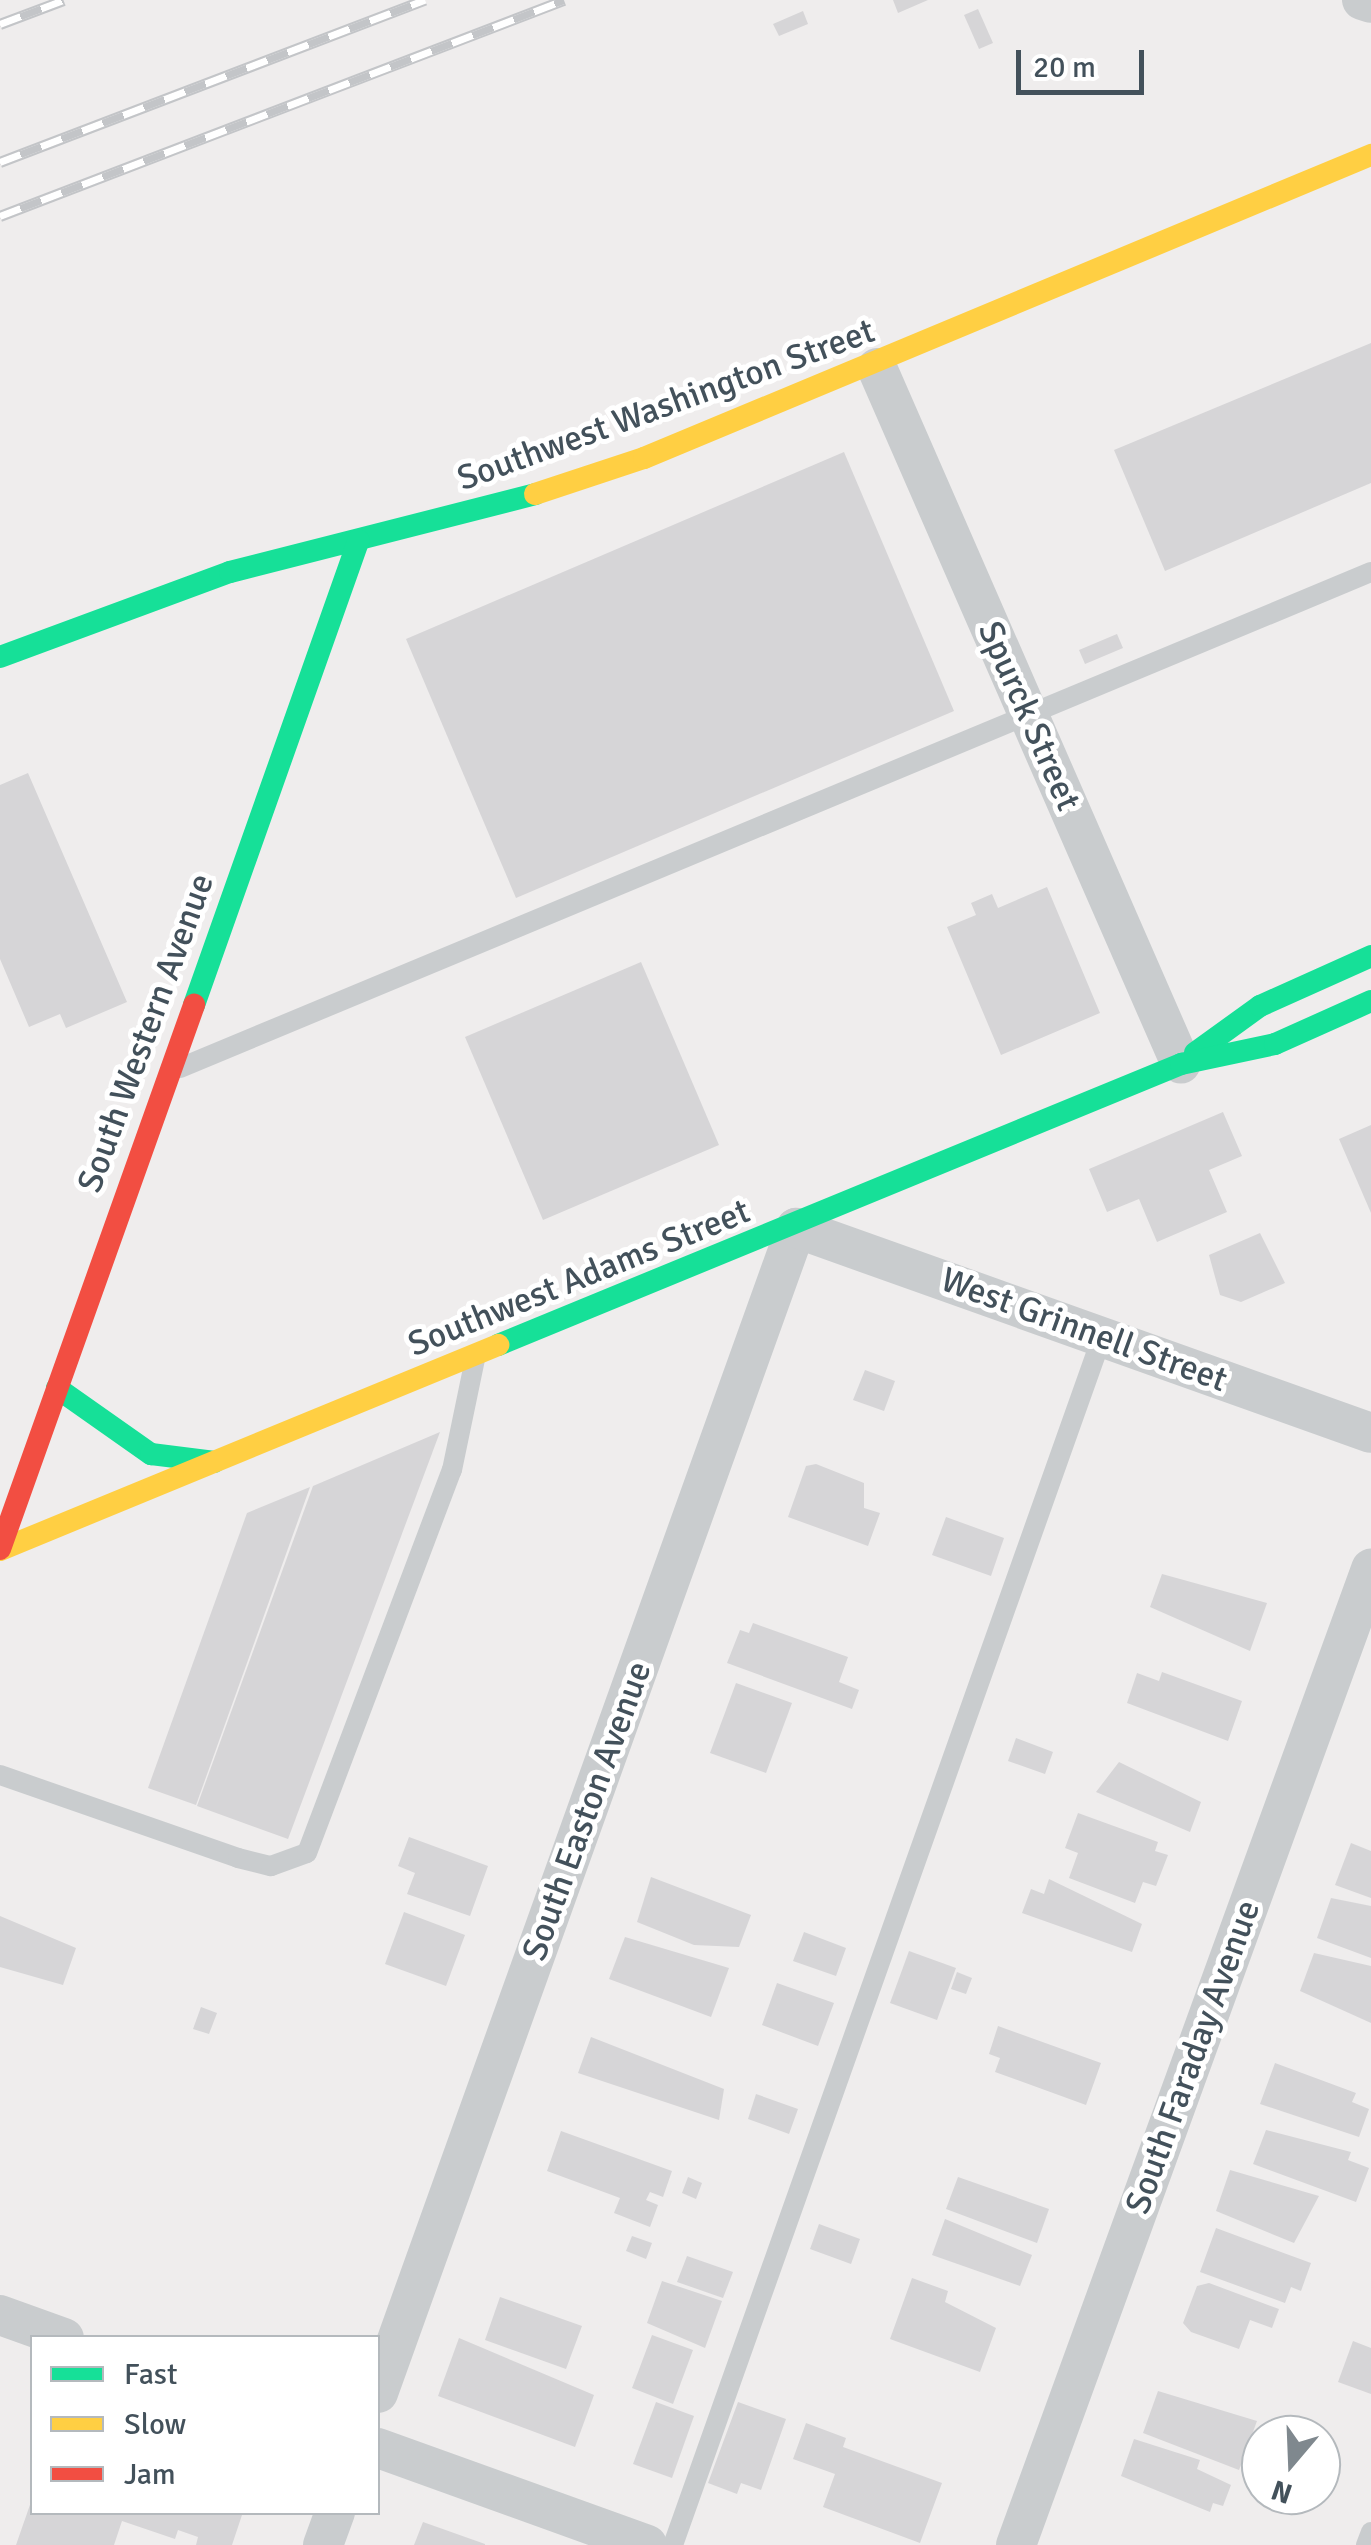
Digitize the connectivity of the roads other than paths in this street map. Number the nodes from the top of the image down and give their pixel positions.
1 (1362, 0) edge
2 (1371, 3) edge
3 (1371, 155) edge
4 (1371, 168) edge
5 (1283, 190) junction
6 (877, 368) junction
7 (358, 540) junction
8 (1371, 572) edge
9 (0, 658) edge
10 (1028, 714) junction
11 (1371, 956) edge
12 (1371, 1001) edge
13 (1181, 1064) junction
14 (169, 1072) junction
15 (796, 1228) junction
16 (1102, 1337) junction
17 (476, 1357) junction
18 (57, 1388) junction
19 (1371, 1433) edge
20 (215, 1462) junction
21 (0, 1549) edge
22 (1371, 1569) edge
23 (0, 1775) edge
24 (0, 2315) edge
25 (56, 2335) edge
26 (380, 2388) edge
27 (380, 2449) edge
28 (334, 2515) edge
29 (1371, 2532) edge
30 (323, 2545) edge
31 (647, 2545) edge
32 (673, 2545) edge
33 (1016, 2545) edge
34 (1366, 2545) edge

1 - 2 street
3 - 5 main road, Southwest Washington Street
4 - 5 main road, Southwest Washington Street
5 - 6 main road, Southwest Washington Street
6 - 7 main road, Southwest Washington Street
6 - 10 street, Spurck Street
7 - 9 main road, Southwest Washington Street
7 - 14 main road, South Western Avenue
8 - 10 lane
10 - 13 street, Spurck Street
10 - 14 lane
11 - 13 main road, Southwest Adams Street
12 - 13 main road, Southwest Adams Street
13 - 15 main road, Southwest Adams Street
14 - 18 main road, South Western Avenue
15 - 16 street, West Grinnell Street
15 - 17 main road, Southwest Adams Street
15 - 26 street, South Easton Avenue
16 - 19 street, West Grinnell Street
16 - 32 lane
17 - 20 main road, Southwest Adams Street
17 - 23 lane
18 - 20 main road
18 - 21 main road, South Western Avenue
20 - 21 main road, Southwest Adams Street
22 - 33 street, South Faraday Avenue
24 - 25 street
27 - 31 street
28 - 30 street
29 - 34 lane

